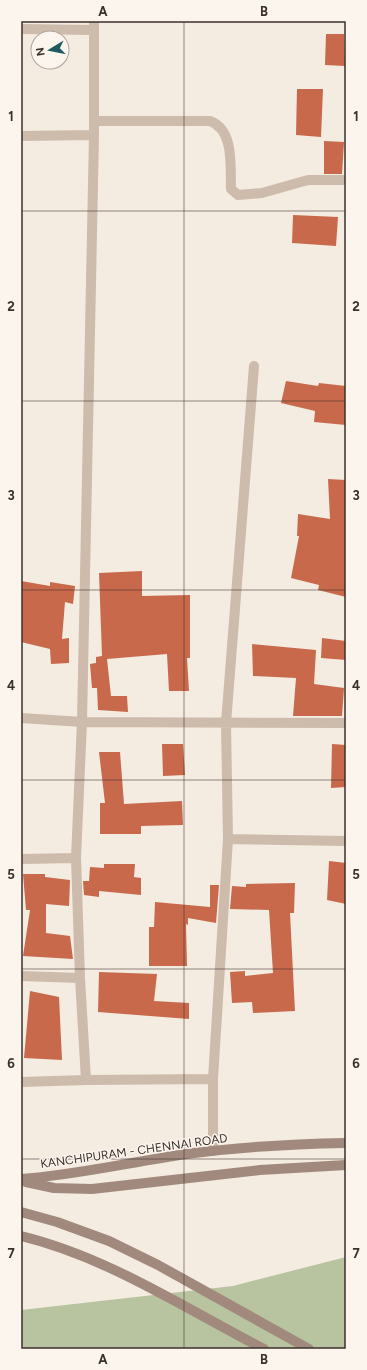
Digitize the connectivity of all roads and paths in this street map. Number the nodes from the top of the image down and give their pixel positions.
1 (94, 25) edge
2 (21, 29) edge
3 (94, 121) junction
4 (94, 135) junction
5 (21, 136) edge
6 (346, 180) edge
7 (254, 366) dead end
8 (21, 718) edge
9 (82, 722) junction
10 (226, 723) junction
11 (346, 723) edge
12 (228, 839) junction
13 (346, 841) edge
14 (76, 858) junction
15 (21, 859) edge
16 (21, 976) edge
17 (80, 978) junction
18 (213, 1079) junction
19 (86, 1080) junction
20 (21, 1082) edge
21 (346, 1143) edge
22 (213, 1151) junction
23 (346, 1165) edge
24 (21, 1180) edge
25 (21, 1212) edge
26 (21, 1236) edge
27 (264, 1349) edge
28 (309, 1349) edge

1 - 2 street
1 - 3 street
3 - 4 street
3 - 6 street
4 - 5 street
4 - 9 street
7 - 10 street
8 - 9 street
9 - 10 street
9 - 14 street
10 - 11 street
10 - 12 street
12 - 13 street
12 - 18 street
14 - 15 street
14 - 17 street
16 - 17 street
17 - 19 street
18 - 19 street
18 - 22 street
19 - 20 street
21 - 22 main road, KANCHIPURAM - CHENNAI ROAD
22 - 24 main road, KANCHIPURAM - CHENNAI ROAD
23 - 24 main road, KANCHIPURAM - CHENNAI ROAD
25 - 28 main road
26 - 27 main road

